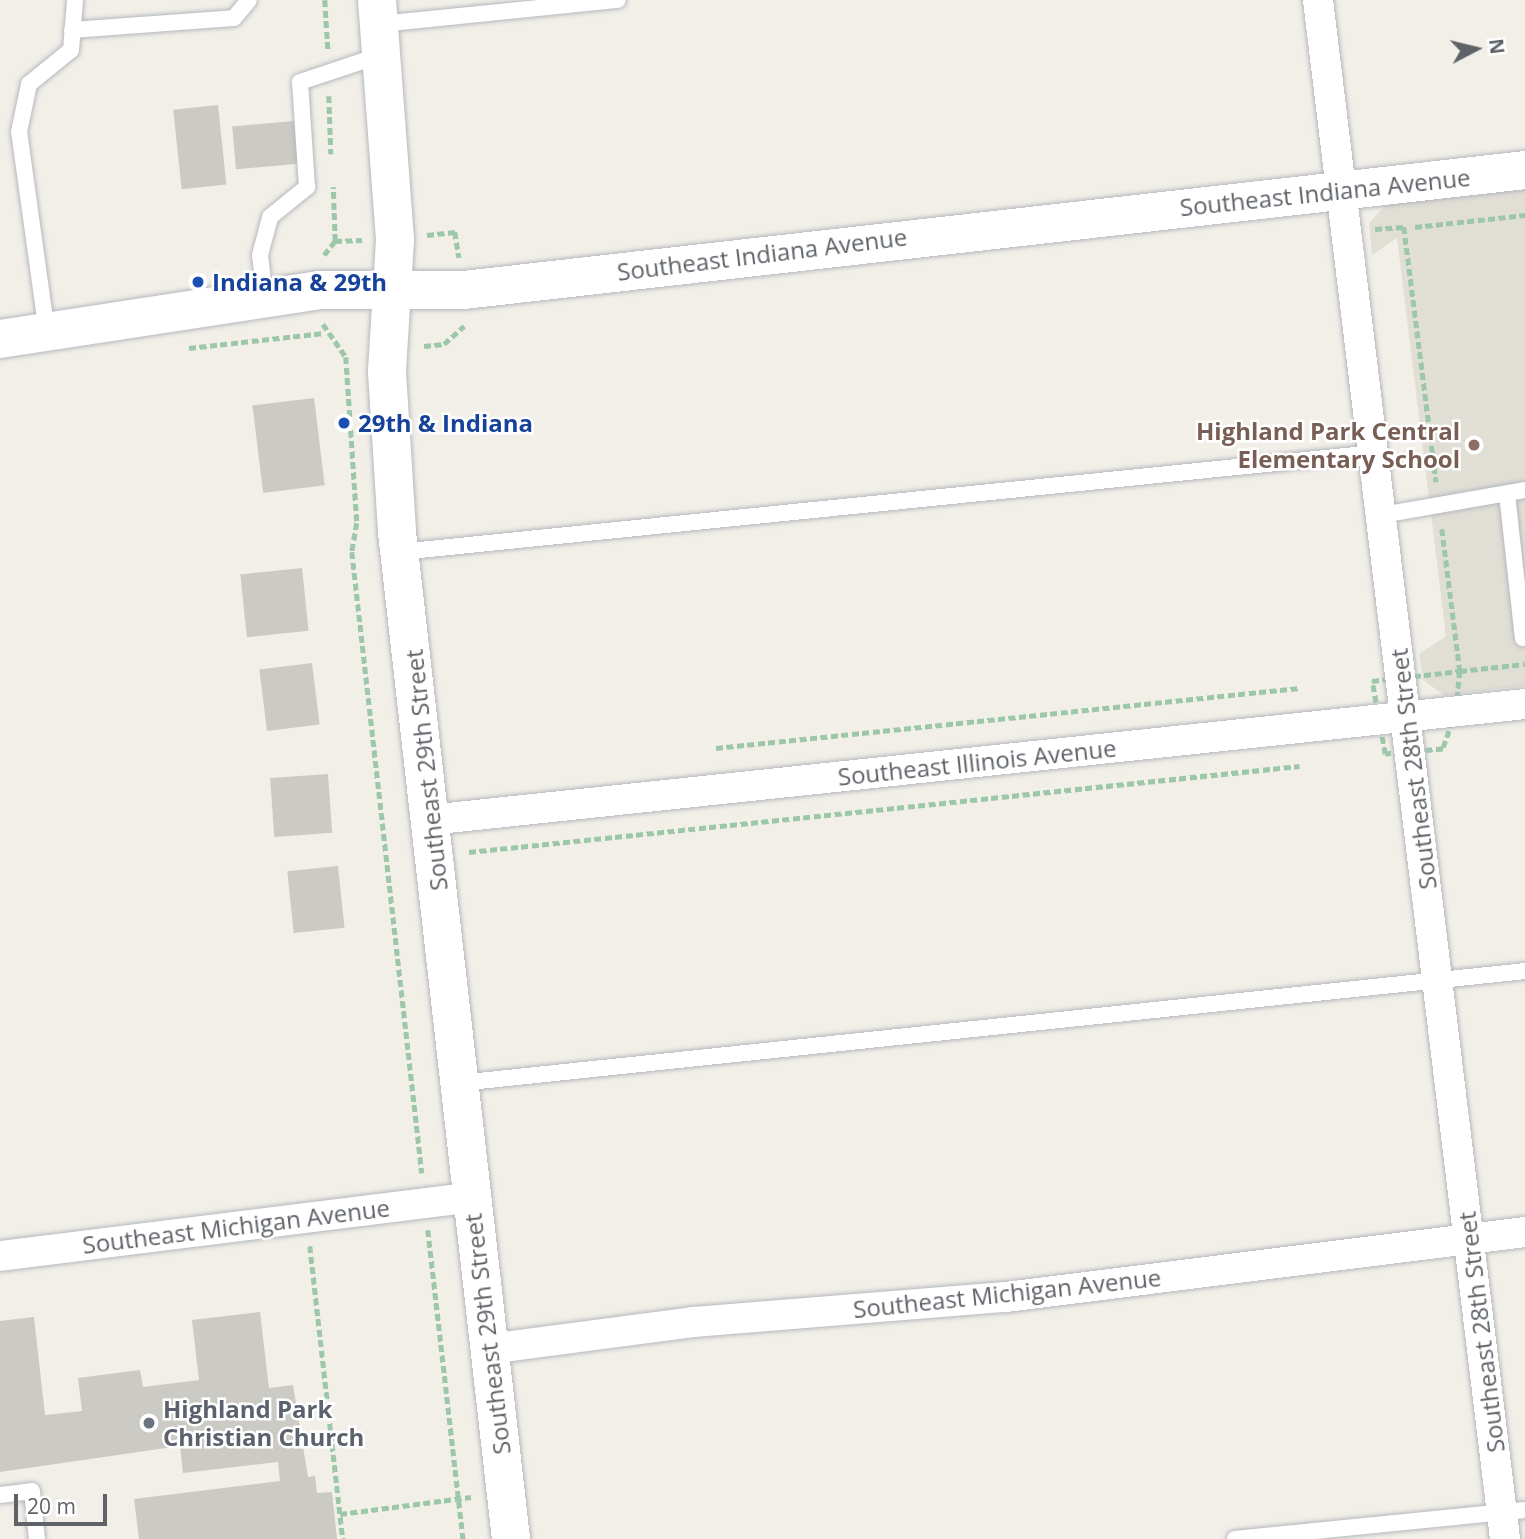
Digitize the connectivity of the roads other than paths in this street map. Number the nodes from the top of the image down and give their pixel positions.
1 (75, 0) edge
2 (249, 0) edge
3 (618, 0) edge
4 (1318, 0) edge
5 (380, 26) edge
6 (72, 30) junction
7 (1525, 170) edge
8 (1342, 190) junction
9 (392, 290) junction
10 (265, 297) junction
11 (47, 333) junction
12 (0, 339) edge
13 (1374, 453) junction
14 (1525, 490) edge
15 (1507, 494) junction
16 (1382, 515) junction
17 (400, 552) junction
18 (1523, 638) dead end
19 (1525, 704) edge
20 (1406, 717) junction
21 (429, 820) junction
22 (1525, 971) edge
23 (1439, 979) junction
24 (460, 1083) junction
25 (472, 1197) junction
26 (1525, 1232) edge
27 (1470, 1237) junction
28 (0, 1256) edge
29 (489, 1349) junction
30 (0, 1495) edge
31 (1510, 1520) edge
32 (37, 1539) edge
33 (511, 1539) edge
34 (1235, 1539) edge

1 - 6 lane
2 - 6 lane
3 - 5 lane
4 - 8 street, Southeast 28th Street
5 - 9 street, Southeast 29th Street
5 - 10 lane
6 - 11 lane
7 - 8 street, Southeast Indiana Avenue
8 - 9 street, Southeast Indiana Avenue
8 - 13 street, Southeast 28th Street
9 - 10 street, Southeast Indiana Avenue
9 - 17 street, Southeast 29th Street
10 - 11 street, Southeast Indiana Avenue
11 - 12 street, Southeast Indiana Avenue
13 - 16 street, Southeast 28th Street
13 - 17 lane
14 - 15 lane
15 - 16 lane
15 - 18 lane
16 - 20 street, Southeast 28th Street
17 - 21 street, Southeast 29th Street
19 - 20 street, Southeast Illinois Avenue
20 - 21 street, Southeast Illinois Avenue
20 - 23 street, Southeast 28th Street
21 - 24 street, Southeast 29th Street
22 - 23 lane
23 - 24 lane
23 - 27 street, Southeast 28th Street
24 - 25 street, Southeast 29th Street
25 - 28 street, Southeast Michigan Avenue
25 - 29 street, Southeast 29th Street
26 - 27 street, Southeast Michigan Avenue
27 - 29 street, Southeast Michigan Avenue
27 - 31 street, Southeast 28th Street
29 - 33 street, Southeast 29th Street
30 - 32 lane
31 - 34 lane

